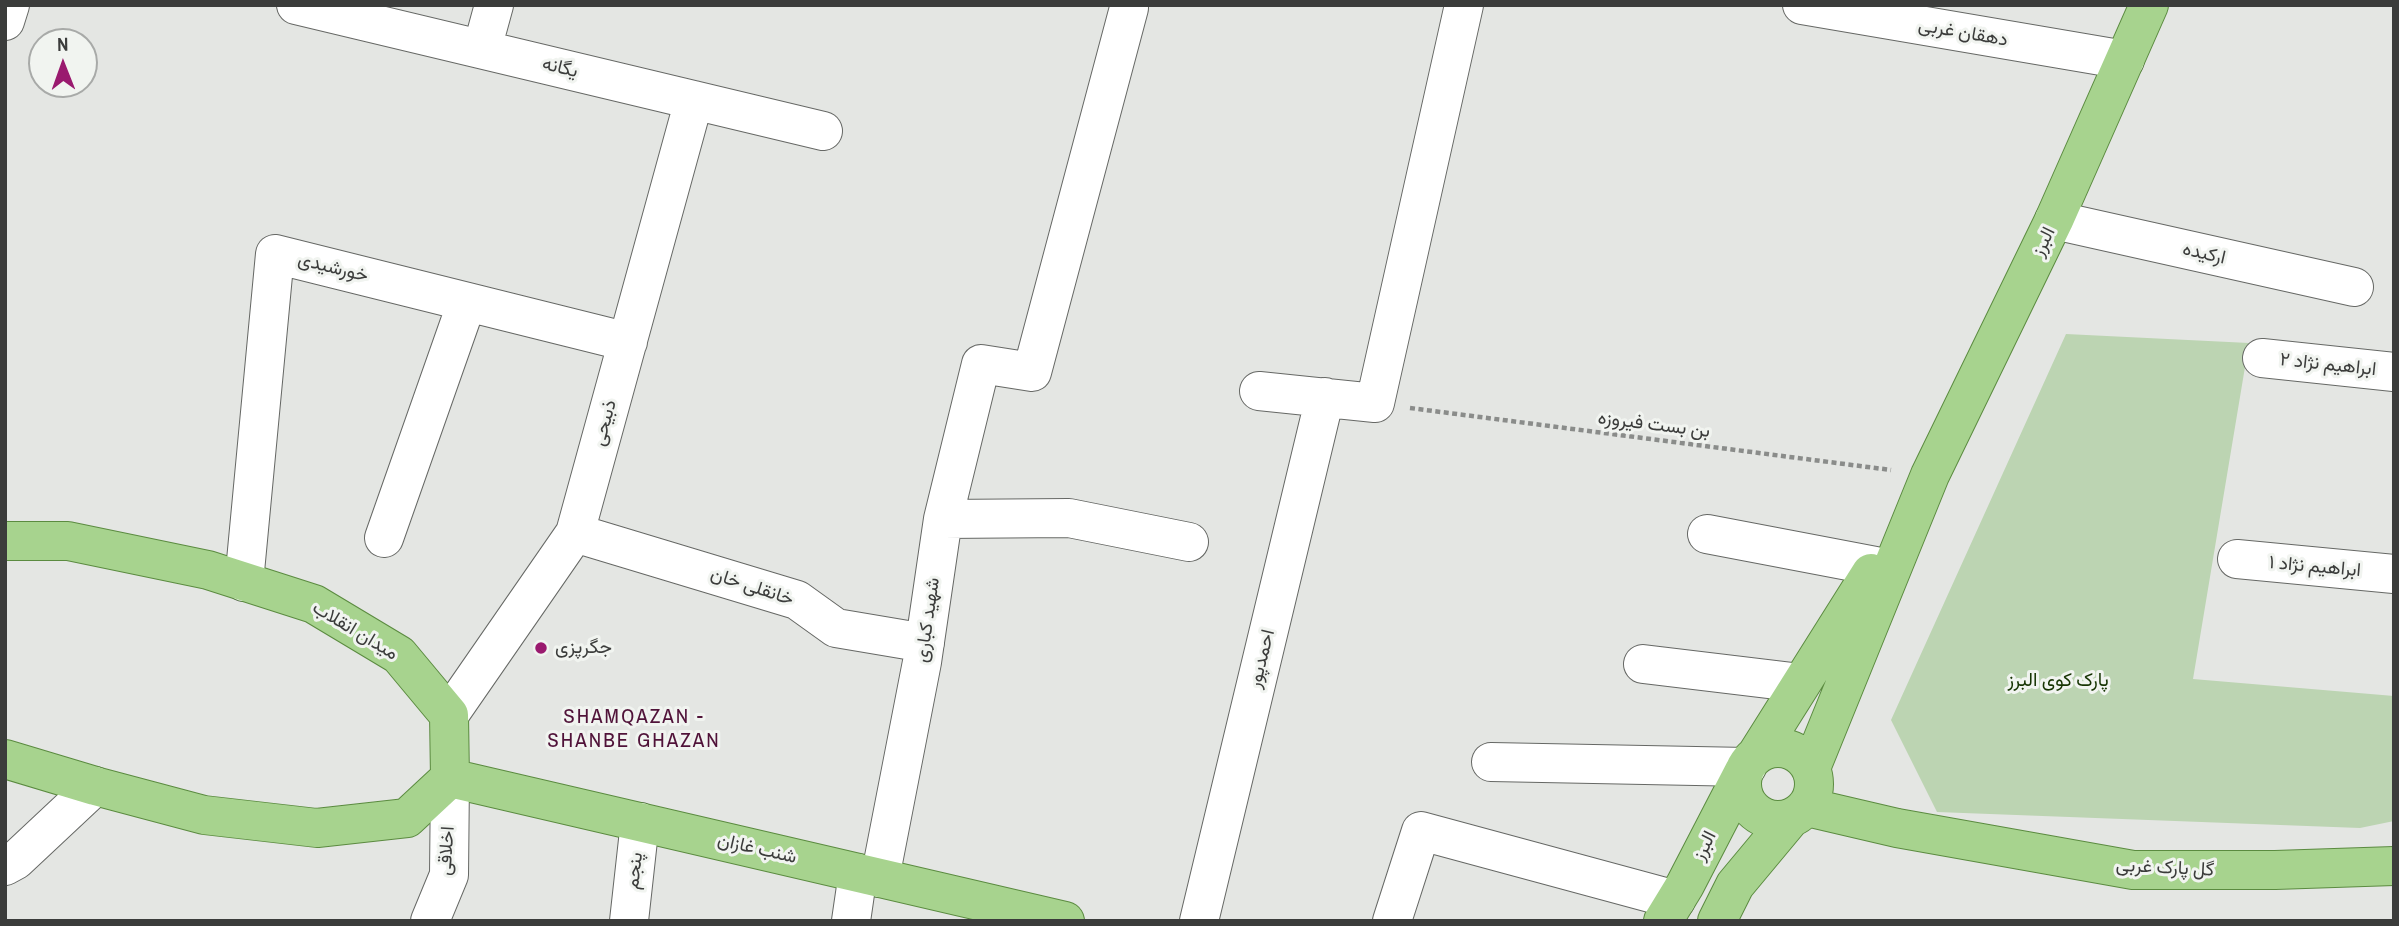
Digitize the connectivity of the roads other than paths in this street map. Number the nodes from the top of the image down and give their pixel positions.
1 (10, 5) edge
2 (296, 5) edge
3 (494, 5) edge
4 (1464, 5) edge
5 (1802, 5) edge
6 (2149, 5) edge
7 (1129, 8) dead end
8 (5, 21) edge
9 (482, 49) junction
10 (2125, 60) junction
11 (694, 100) junction
12 (823, 131) dead end
13 (2054, 220) junction
14 (2354, 287) dead end
15 (467, 302) junction
16 (628, 342) junction
17 (2262, 358) dead end
18 (2394, 372) edge
19 (1259, 391) dead end
20 (1325, 397) junction
21 (1930, 475) junction
22 (943, 519) junction
23 (575, 533) junction
24 (1707, 534) dead end
25 (384, 538) dead end
26 (5, 541) edge
27 (1189, 542) dead end
28 (2236, 559) dead end
29 (1875, 566) junction
30 (2394, 574) edge
31 (244, 582) junction
32 (925, 643) junction
33 (1643, 664) dead end
34 (1801, 683) junction
35 (449, 715) junction
36 (5, 759) edge
37 (1490, 762) dead end
38 (1749, 764) junction
39 (450, 778) junction
40 (95, 786) junction
41 (1806, 795) junction
42 (640, 822) junction
43 (5, 866) edge
44 (2394, 866) edge
45 (869, 875) junction
46 (1669, 910) edge
47 (430, 921) edge
48 (629, 921) edge
49 (851, 921) edge
50 (1065, 921) edge
51 (1199, 921) edge
52 (1392, 921) edge
53 (1717, 921) edge

1 - 8 street
2 - 9 street, یگانه
3 - 9 street
4 - 20 street
5 - 10 street, دهقان غربی
6 - 10 main road, البرز
7 - 22 street, شهید کباری
9 - 11 street, یگانه
10 - 13 main road, البرز
11 - 12 street, یگانه
11 - 16 street, ذبیحی
13 - 14 street, ارکیده
13 - 21 main road, البرز
15 - 16 street, خورشیدی
15 - 25 street
15 - 31 street, خورشیدی
16 - 23 street, ذبیحی
17 - 18 street, ابراهیم نژاد ۲
19 - 20 street
20 - 51 street, احمدپور
21 - 29 main road, البرز
21 - 41 main road, البرز
22 - 27 street
22 - 32 street, شهید کباری
23 - 32 street, خانقلی خان
23 - 35 street, ذبیحی
24 - 29 street
26 - 31 main road, میدان انقلاب
28 - 30 street, ابراهیم نژاد ۱
29 - 34 main road, البرز
31 - 35 main road, میدان انقلاب
32 - 45 street, شهید کباری
33 - 34 street
34 - 38 main road, البرز
35 - 39 main road
36 - 40 main road
37 - 38 street
38 - 41 main road
38 - 41 main road
38 - 46 main road, البرز
39 - 40 main road
39 - 42 main road, شنب غازان
39 - 47 street, اخلاقی
40 - 43 street
41 - 44 main road, گل پارک غربی
41 - 53 main road, البرز
42 - 45 main road, شنب غازان
42 - 48 street, پنجم
45 - 49 street, شهید کباری
45 - 50 main road, شنب غازان
46 - 52 street

